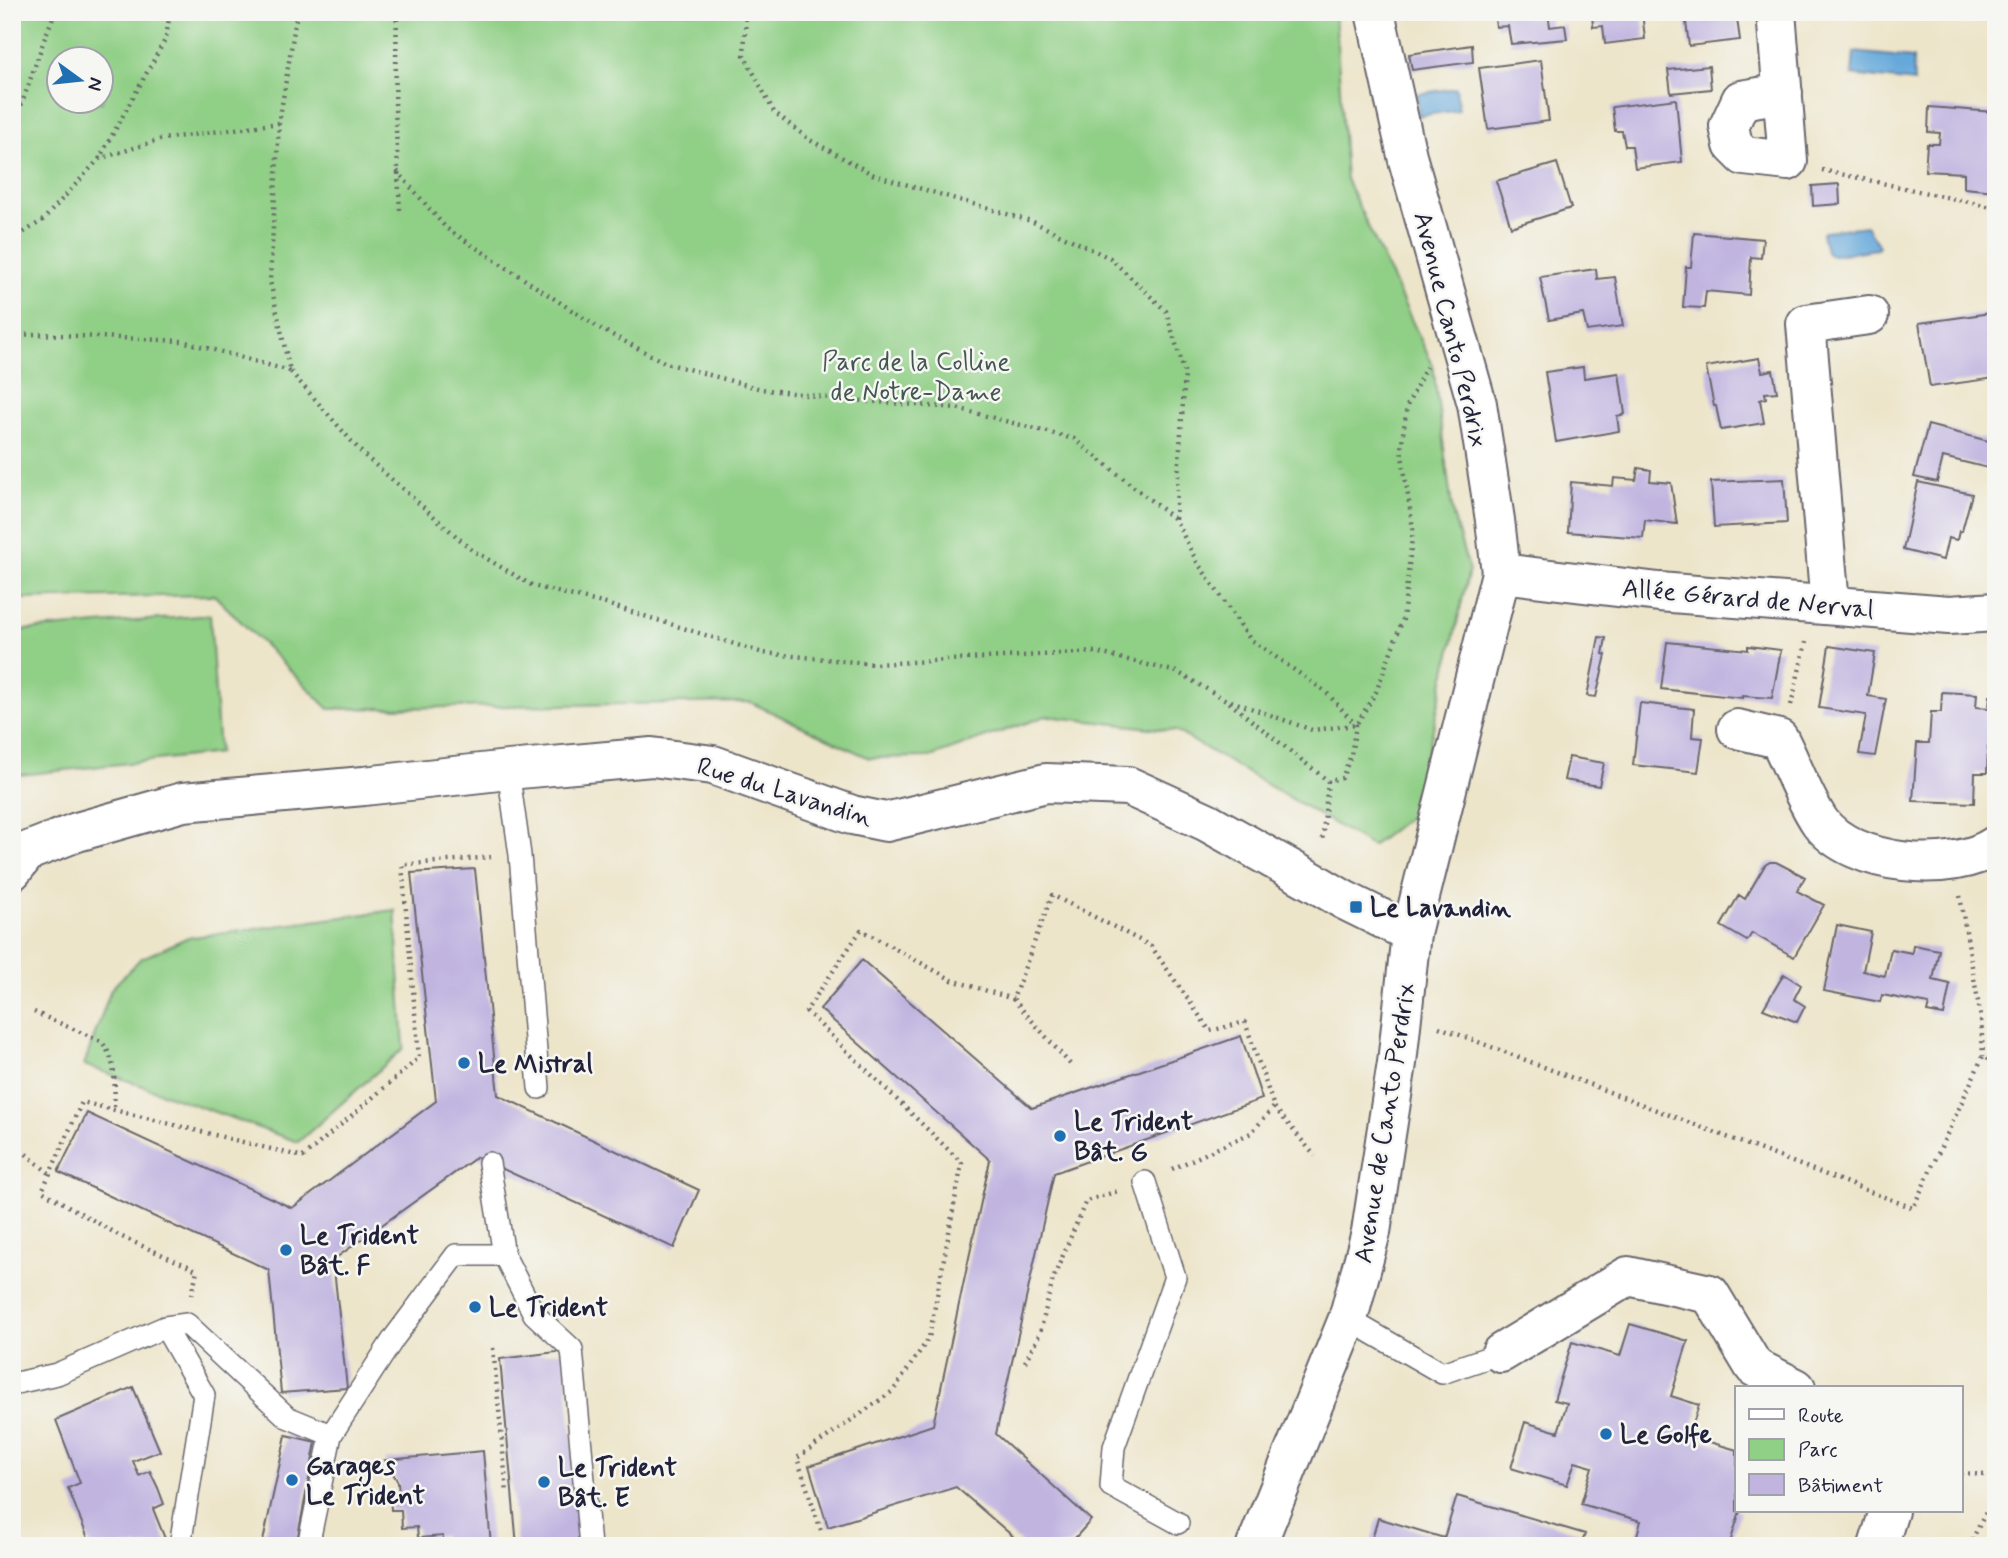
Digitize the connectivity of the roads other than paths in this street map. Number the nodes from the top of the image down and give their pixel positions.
1 (1375, 12) edge
2 (1776, 12) edge
3 (1783, 93) junction
4 (1869, 315) dead end
5 (1501, 573) junction
6 (1823, 604) junction
7 (1996, 612) edge
8 (1737, 729) dead end
9 (508, 770) junction
10 (1996, 845) edge
11 (12, 871) edge
12 (1410, 933) junction
13 (539, 1088) dead end
14 (489, 1163) dead end
15 (1144, 1182) road end
16 (504, 1255) junction
17 (1348, 1319) junction
18 (165, 1327) junction
19 (1501, 1353) joint
20 (12, 1384) edge
21 (1792, 1386) edge
22 (331, 1435) junction
23 (1889, 1512) edge
24 (1178, 1523) dead end
25 (180, 1546) edge
26 (308, 1546) edge
27 (590, 1546) edge
28 (1256, 1546) edge
29 (1878, 1546) edge

1 - 5 street, Avenue Canto Perdrix
2 - 3 street
3 - 3 street
4 - 6 street
5 - 6 street, Allée Gérard de Nerval
5 - 12 street, Avenue Canto Perdrix
6 - 7 street, Allée Gérard de Nerval
8 - 10 street
9 - 11 street, Rue du Lavandin
9 - 12 street, Rue du Lavandin
9 - 13 lane
12 - 17 street, Avenue de Canto Perdrix
14 - 16 lane
15 - 24 lane
16 - 22 lane
16 - 27 lane
17 - 19 lane
17 - 28 street, Avenue de Canto Perdrix
18 - 20 lane
18 - 22 lane
18 - 25 lane
19 - 21 street
22 - 26 lane
23 - 29 street

